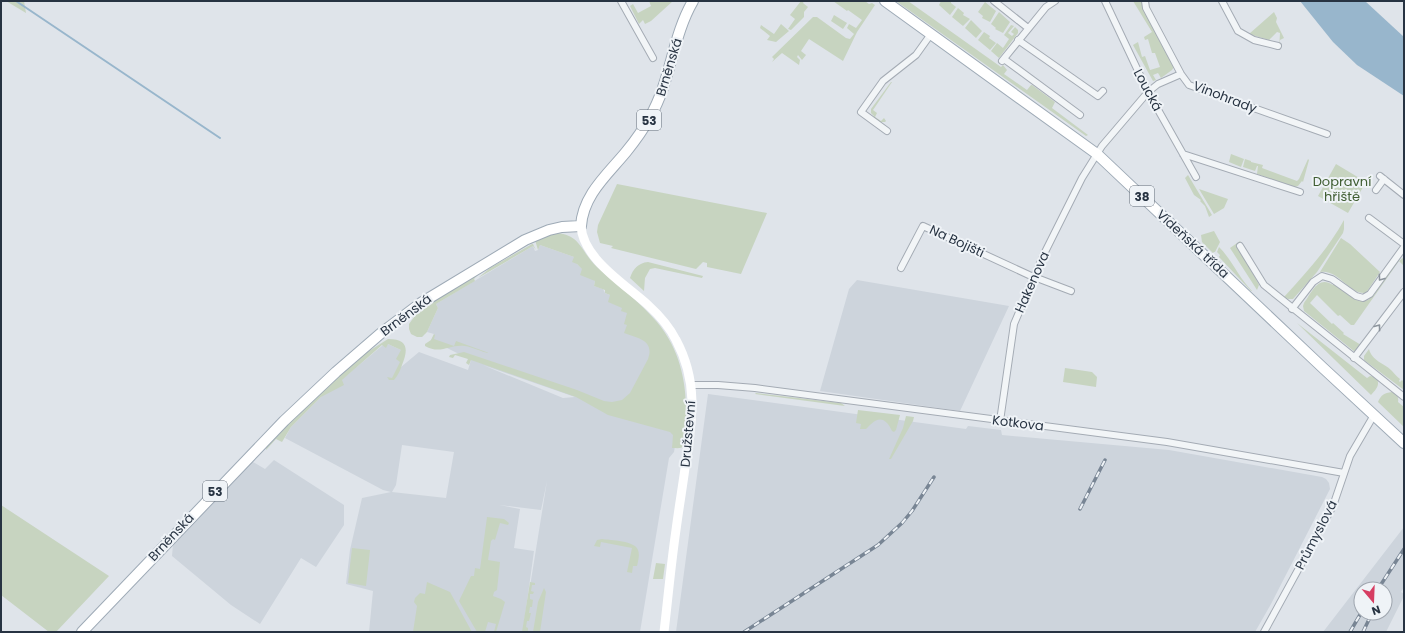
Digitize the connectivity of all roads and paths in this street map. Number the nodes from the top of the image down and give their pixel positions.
1 (621, 1) edge
2 (693, 1) edge
3 (885, 1) edge
4 (994, 1) edge
5 (1055, 1) edge
6 (1105, 1) edge
7 (1145, 1) edge
8 (1222, 1) edge
9 (1028, 28) junction
10 (931, 34) junction
11 (1018, 40) junction
12 (1278, 46) dead end
13 (653, 58) dead end
14 (1181, 74) junction
15 (1103, 91) dead end
16 (1148, 92) junction
17 (1080, 115) dead end
18 (887, 131) dead end
19 (1326, 134) dead end
20 (1097, 154) junction
21 (1183, 154) junction
22 (1196, 177) dead end
23 (1376, 190) dead end
24 (1300, 192) dead end
25 (1404, 195) edge
26 (1369, 218) dead end
27 (581, 226) junction
28 (1404, 244) edge
29 (1240, 246) dead end
30 (1404, 247) edge
31 (901, 268) dead end
32 (1034, 277) junction
33 (1070, 291) dead end
34 (1404, 292) edge
35 (1292, 309) junction
36 (1354, 358) junction
37 (691, 385) junction
38 (1404, 397) edge
39 (1374, 415) junction
40 (1000, 421) junction
41 (1404, 443) edge
42 (1344, 473) junction
43 (82, 632) edge
44 (664, 632) edge
45 (1264, 632) edge

1 - 13 street
2 - 27 main road, Brněnská / 53
3 - 10 main road, Vídeňská třída / 38
4 - 9 street
5 - 9 street
6 - 16 street, Loucká
7 - 14 street, Vinohrady
8 - 12 street
9 - 11 street
10 - 18 street
10 - 20 main road, Vídeňská třída / 38
11 - 15 street
11 - 17 street
14 - 16 street, Hakenova
14 - 19 street, Vinohrady
16 - 20 street, Hakenova
16 - 21 street, Loucká
20 - 32 street, Hakenova
20 - 39 main road, Vídeňská třída / 38
21 - 22 street, Loucká
21 - 24 street
23 - 25 street
26 - 28 street
27 - 37 main road, Družstevní
27 - 43 main road, Brněnská / 53
29 - 35 street, Vídeňská třída
30 -> 35 street
31 - 32 street, Na Bojišti
32 - 33 street
32 - 40 street, Hakenova
36 -> 34 street
35 - 36 street, Vídeňská třída
36 - 38 street, Vídeňská třída
37 - 40 street, Kotkova
37 - 44 main road, Družstevní
39 - 41 main road, 38
39 - 42 street, Průmyslová
40 - 42 street, Kotkova
42 - 45 street, Průmyslová

